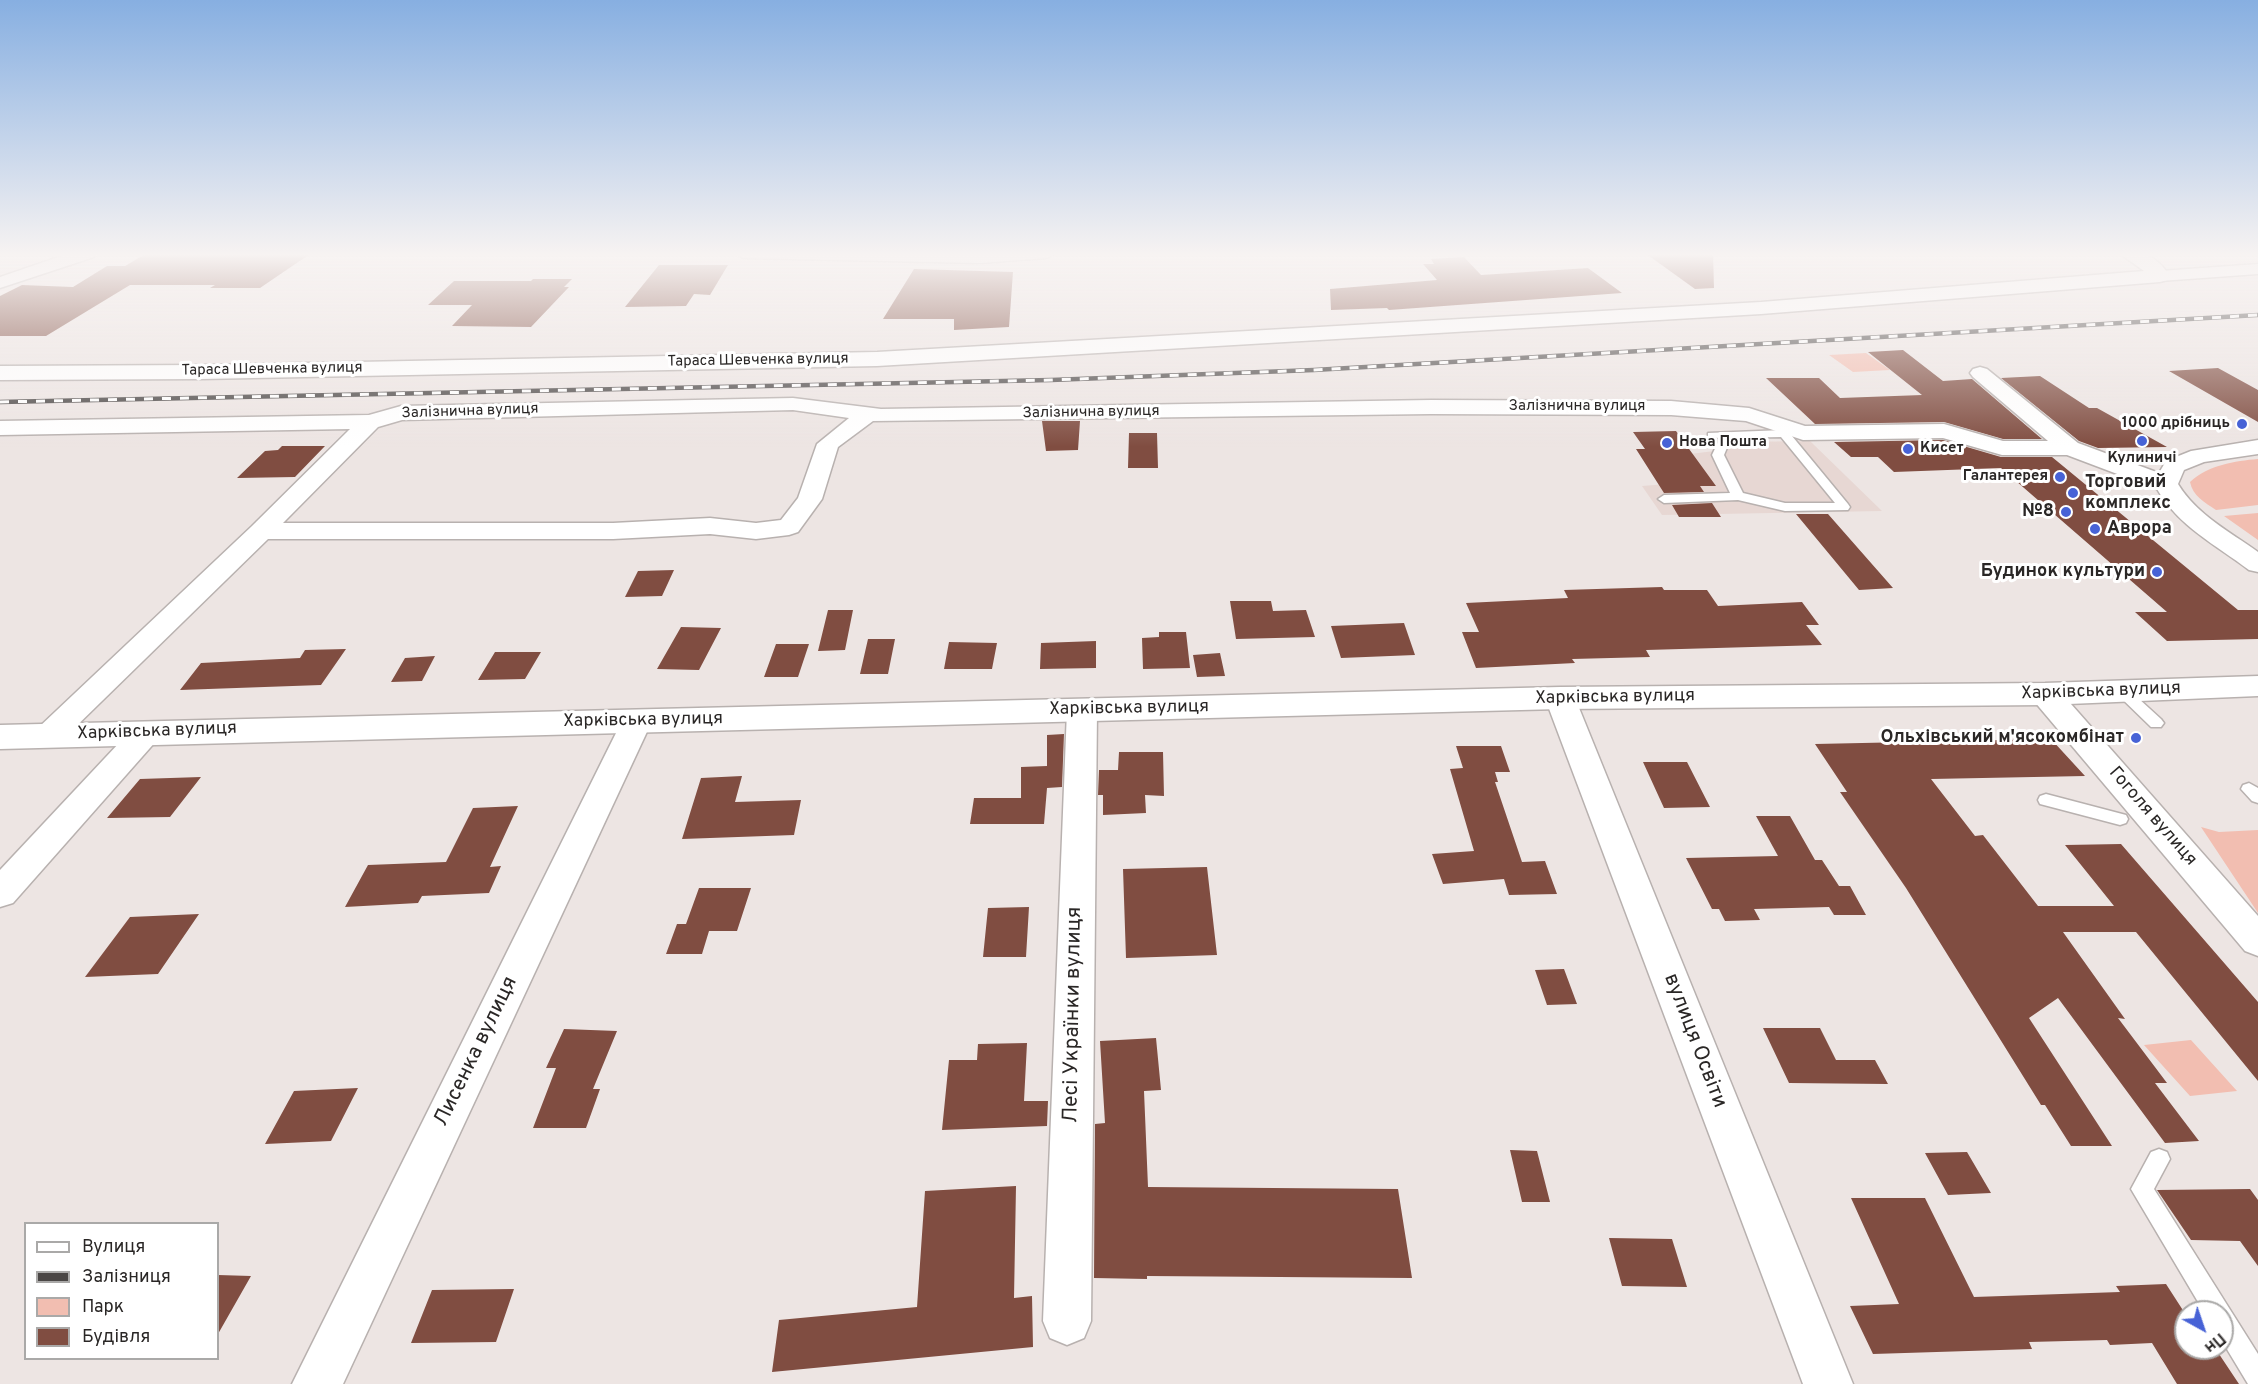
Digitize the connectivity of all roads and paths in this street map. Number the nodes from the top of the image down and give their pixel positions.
1 (1586, 318) edge
2 (0, 373) edge
3 (1980, 373) dead end
4 (869, 414) junction
5 (370, 422) junction
6 (0, 428) edge
7 (1794, 433) junction
8 (1727, 434) junction
9 (1712, 435) dead end
10 (2258, 447) edge
11 (2070, 448) junction
12 (2166, 484) junction
13 (1738, 496) junction
14 (1664, 499) dead end
15 (261, 531) junction
16 (2258, 564) edge
17 (2258, 686) edge
18 (2122, 691) junction
19 (2045, 694) junction
20 (1560, 698) junction
21 (1082, 710) junction
22 (637, 721) junction
23 (2156, 723) dead end
24 (146, 733) junction
25 (49, 735) junction
26 (0, 737) edge
27 (2046, 800) dead end
28 (2120, 819) dead end
29 (0, 893) edge
30 (2258, 941) edge
31 (2159, 1159) dead end
32 (2211, 1300) edge
33 (1067, 1321) dead end
34 (2234, 1338) edge
35 (2258, 1377) edge
36 (317, 1384) edge
37 (1828, 1384) edge

1 - 2 street, Тараса Шевченка вулиця
3 - 11 street
4 - 5 street, Залізнична вулиця
4 - 7 street, Залізнична вулиця
4 - 15 street
5 - 6 street, Залізнична вулиця
5 - 15 street
7 - 8 lane
7 - 11 street, Залізнична вулиця
7 - 13 lane
8 - 9 lane
8 - 13 lane
10 - 12 street
11 - 12 street, Залізнична вулиця
12 - 16 street
13 - 14 lane
15 - 25 street
17 - 18 street, Харківська вулиця
18 - 19 street, Харківська вулиця
18 - 23 lane
19 - 20 street, Харківська вулиця
19 - 30 street, Гоголя вулиця
20 - 21 street, Харківська вулиця
20 - 37 street, вулиця Освіти
21 - 22 street, Харківська вулиця
21 - 33 street, Лесі Українки вулиця
22 - 24 street, Харківська вулиця
22 - 36 street, Лисенка вулиця
24 - 25 street, Харківська вулиця
24 - 29 street
25 - 26 street, Харківська вулиця
27 - 28 lane
31 - 32 lane
34 - 35 lane

